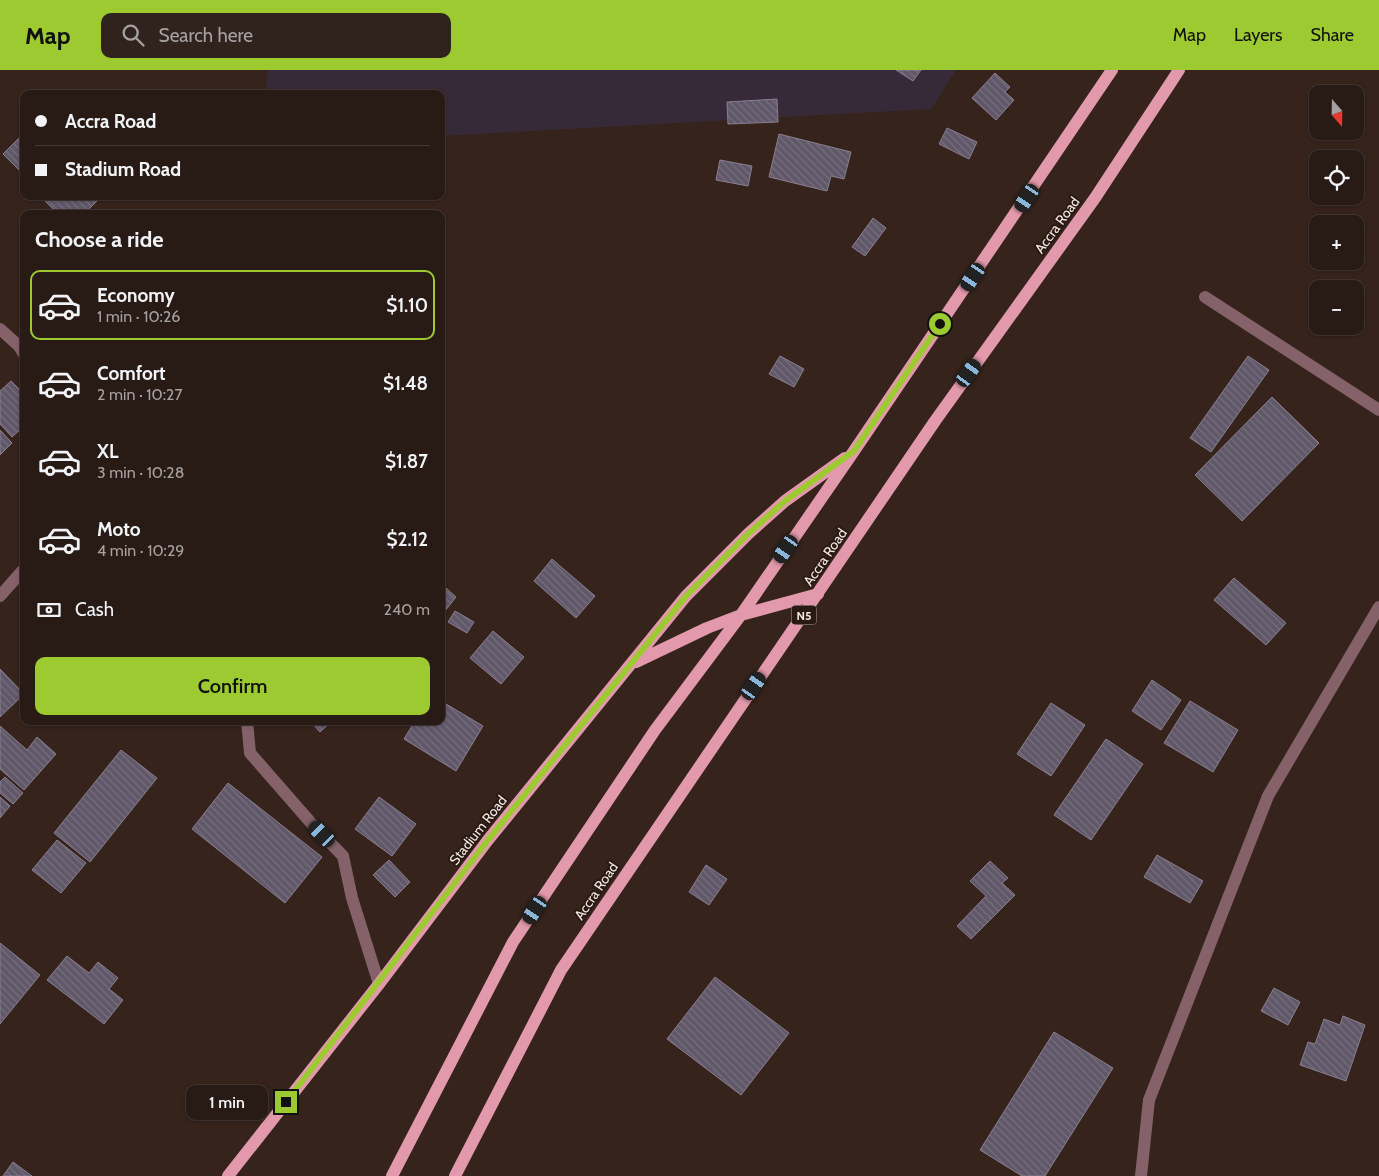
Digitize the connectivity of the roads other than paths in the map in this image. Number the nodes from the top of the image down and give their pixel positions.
1 (1112, 70) edge
2 (1179, 70) edge
3 (1205, 297) dead end
4 (0, 329) edge
5 (20, 350) edge
6 (1379, 410) edge
7 (854, 451) junction
8 (20, 574) edge
9 (818, 594) junction
10 (0, 596) edge
11 (1379, 607) edge
12 (741, 615) junction
13 (632, 664) junction
14 (248, 725) edge
15 (379, 984) junction
16 (228, 1176) edge
17 (392, 1176) edge
18 (455, 1176) edge
19 (1141, 1176) edge

1 - 7 main road
2 - 9 main road, Accra Road / N5
3 - 6 street
4 - 5 street
7 - 12 main road
7 - 13 main road
8 - 10 street
9 - 12 main road, Stadium Road
9 - 18 main road, Accra Road / N5
11 - 19 street
12 - 13 main road, Stadium Road
12 - 17 main road
13 - 15 main road, Stadium Road
14 - 15 street
15 - 16 main road, Stadium Road

